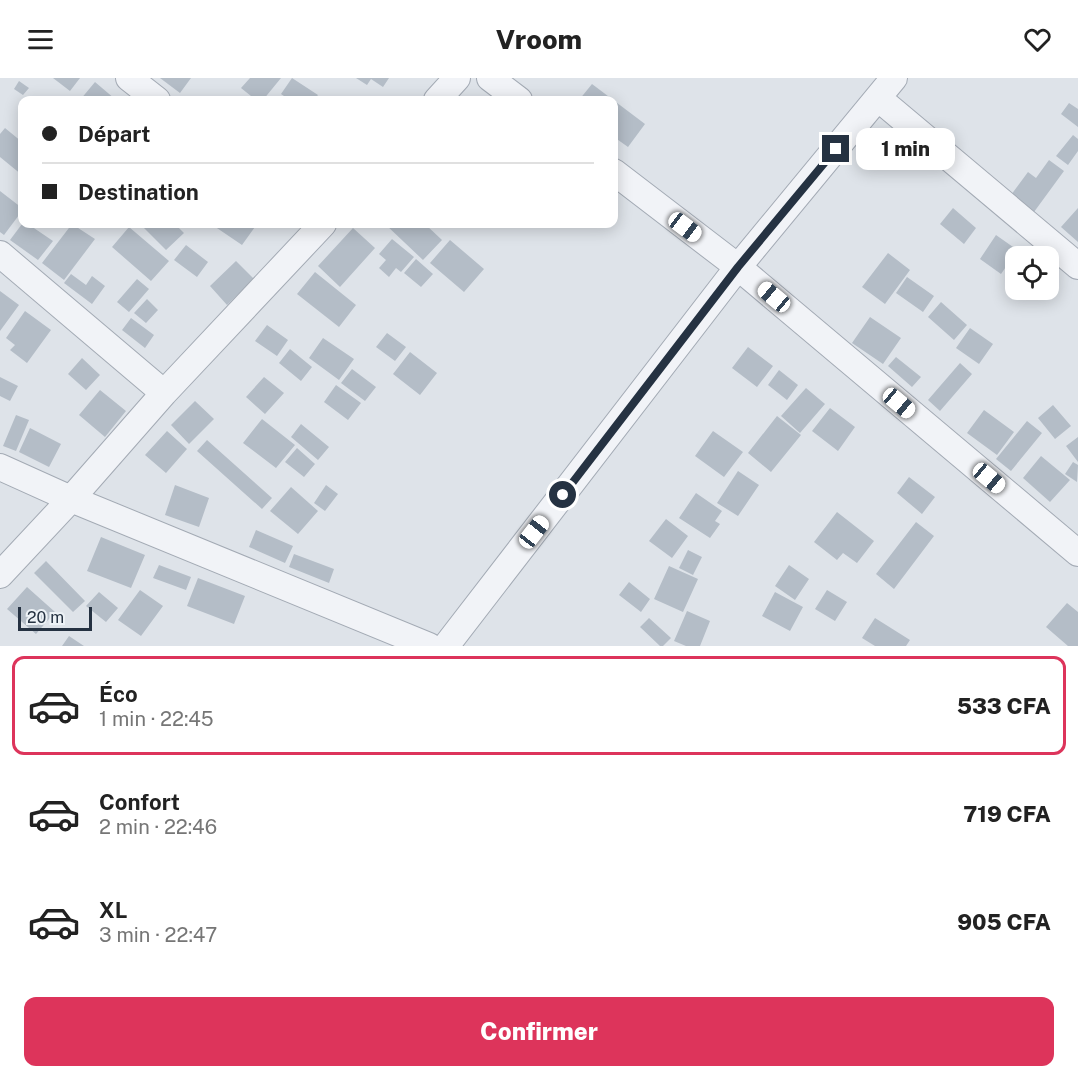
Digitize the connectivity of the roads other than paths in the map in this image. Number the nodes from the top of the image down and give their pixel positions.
1 (129, 78) edge
2 (458, 78) edge
3 (490, 78) edge
4 (894, 78) edge
5 (152, 96) edge
6 (441, 96) edge
7 (514, 96) edge
8 (878, 98) junction
9 (618, 175) edge
10 (313, 228) edge
11 (0, 254) edge
12 (1078, 266) edge
13 (738, 267) junction
14 (164, 393) junction
15 (0, 467) edge
16 (71, 500) junction
17 (1078, 553) edge
18 (0, 575) edge
19 (429, 646) edge
20 (446, 646) edge

1 - 5 street
2 - 6 street
3 - 7 street
4 - 8 street
8 - 12 street
8 - 13 street
9 - 13 street
10 - 14 street
11 - 14 street
13 - 17 street
13 - 20 street
14 - 16 street
15 - 16 street
16 - 18 street
16 - 19 street

